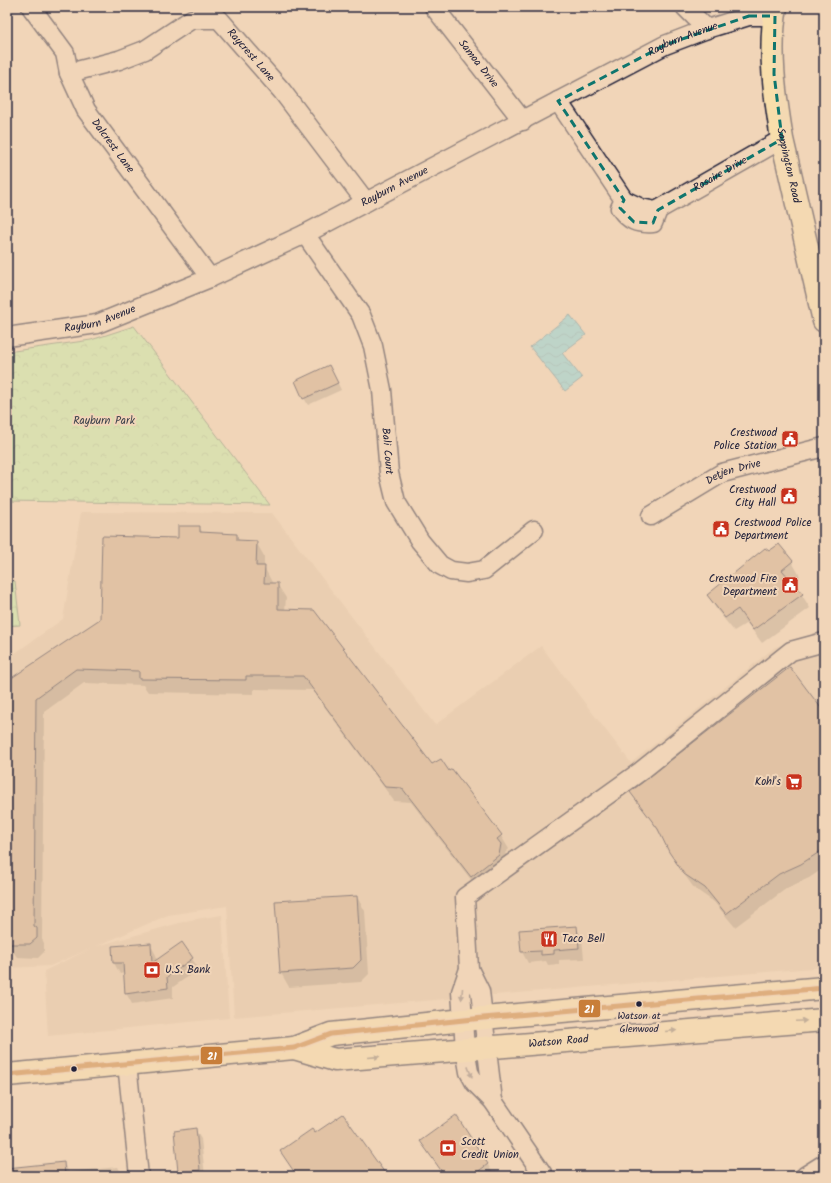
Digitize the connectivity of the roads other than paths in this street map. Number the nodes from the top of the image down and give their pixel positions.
1 (31, 7) edge
2 (434, 7) edge
3 (685, 7) edge
4 (775, 11) edge
5 (707, 29) junction
6 (70, 73) junction
7 (558, 101) junction
8 (523, 121) junction
9 (782, 138) junction
10 (366, 202) junction
11 (305, 234) junction
12 (210, 278) junction
13 (824, 321) edge
14 (7, 337) edge
15 (824, 447) edge
16 (651, 516) dead end
17 (534, 530) dead end
18 (824, 642) edge
19 (824, 988) edge
20 (473, 1019) junction
21 (824, 1020) edge
22 (294, 1048) junction
23 (487, 1048) junction
24 (465, 1049) junction
25 (127, 1064) junction
26 (7, 1075) edge
27 (494, 1101) junction
28 (824, 1164) edge
29 (139, 1176) edge
30 (544, 1176) edge
31 (805, 1176) edge

1 - 6 street, Dalcrest Lane
2 - 8 street, Samoa Drive
3 - 5 street
4 - 5 street, Rayburn Avenue
4 - 9 main road, Sappington Road
5 - 7 street, Rayburn Avenue
6 - 10 street, Raycrest Lane
6 - 12 street, Dalcrest Lane
7 - 8 street, Rayburn Avenue
7 - 9 street, Rosaire Drive
8 - 10 street, Rayburn Avenue
9 - 13 main road, Sappington Road
10 - 11 street, Rayburn Avenue
11 - 12 street, Rayburn Avenue
11 - 17 street, Bali Court
12 - 14 street, Rayburn Avenue
15 - 16 street, Detjen Drive
18 - 20 street
19 - 20 main road, Watson Road
20 - 22 main road, Watson Road
20 - 23 street
20 - 24 street
23 -> 21 main road, Watson Road
22 -> 24 main road, Watson Road
22 - 25 main road, Watson Road
23 - 24 main road, Watson Road
23 - 27 street
24 -> 27 street
25 - 26 main road, Watson Road
25 - 29 street
27 - 30 street
28 - 31 street

